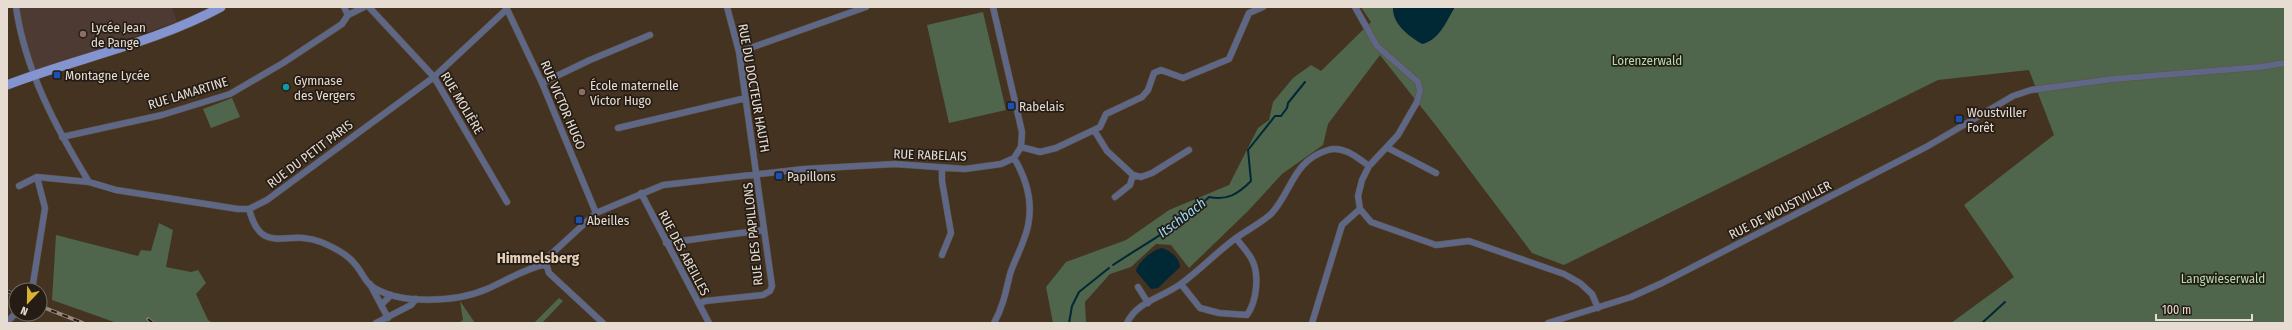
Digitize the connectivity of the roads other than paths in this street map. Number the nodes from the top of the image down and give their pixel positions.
1 (16, 7) edge
2 (221, 7) edge
3 (344, 7) edge
4 (364, 7) edge
5 (369, 7) edge
6 (727, 7) edge
7 (866, 7) edge
8 (993, 7) edge
9 (1263, 7) edge
10 (1355, 7) edge
11 (507, 8) edge
12 (348, 15) junction
13 (650, 35) dead end
14 (739, 52) junction
15 (2285, 63) edge
16 (35, 75) junction
17 (434, 76) junction
18 (542, 83) junction
19 (7, 85) edge
20 (746, 98) junction
21 (618, 128) dead end
22 (1094, 130) junction
23 (62, 137) junction
24 (1021, 147) junction
25 (1388, 148) junction
26 (1189, 150) dead end
27 (1014, 158) junction
28 (1369, 166) junction
29 (942, 168) junction
30 (757, 173) junction
31 (1436, 173) dead end
32 (1133, 175) junction
33 (36, 177) junction
34 (89, 182) junction
35 (19, 186) dead end
36 (641, 193) junction
37 (1115, 197) dead end
38 (507, 202) dead end
39 (249, 208) junction
40 (1360, 209) junction
41 (596, 212) junction
42 (763, 230) junction
43 (1236, 238) junction
44 (666, 243) junction
45 (942, 255) dead end
46 (546, 264) junction
47 (33, 282) edge
48 (370, 284) junction
49 (1181, 284) junction
50 (1138, 287) dead end
51 (391, 295) junction
52 (416, 299) junction
53 (1148, 302) junction
54 (699, 304) junction
55 (381, 305) junction
56 (1598, 308) junction
57 (388, 318) junction
58 (376, 323) edge
59 (603, 323) edge
60 (709, 323) edge
61 (994, 323) edge
62 (1127, 323) edge
63 (1312, 323) edge
64 (1548, 323) edge

1 - 16 street
2 - 16 main road
3 - 12 street
4 - 12 street
5 - 17 street, RUE MOLIÈRE
6 - 14 street, RUE DU DOCTEUR HAUTH
7 - 14 street
8 - 24 street
9 - 22 street
10 - 25 street
11 - 17 street, RUE DU PETIT PARIS
11 - 18 street, RUE VICTOR HUGO
12 - 23 street, RUE LAMARTINE
13 - 18 street
14 - 20 street, RUE DU DOCTEUR HAUTH
15 - 56 street, RUE DE WOUSTVILLER
16 - 19 main road
16 - 23 street
17 - 38 street, RUE MOLIÈRE
17 - 39 street, RUE DU PETIT PARIS
18 - 41 street, RUE VICTOR HUGO
20 - 21 street
20 - 30 street, RUE DU DOCTEUR HAUTH
22 - 24 street
22 - 32 street
23 - 34 street
24 - 27 street
25 - 28 street
25 - 31 street
26 - 32 street
27 - 29 street, RUE RABELAIS
27 - 61 street
28 - 40 street
28 - 43 street
29 - 30 street, RUE RABELAIS
29 - 45 street
30 - 36 street, RUE RABELAIS
30 - 42 street, RUE DES PAPILLONS
32 - 37 street
33 - 34 street
33 - 35 street
33 - 47 street
34 - 39 street
36 - 41 street, RUE RABELAIS
36 - 44 street, RUE DES ABEILLES
39 - 48 street
40 - 56 street
40 - 63 street
41 - 46 street
42 - 44 street
42 - 54 street, RUE DES PAPILLONS
43 - 49 street
43 - 49 street
44 - 54 street, RUE DES ABEILLES
46 - 52 street
46 - 59 street
48 - 51 street
48 - 55 street
49 - 53 street
50 - 53 street
51 - 52 street
51 - 55 street
52 - 57 street
53 - 62 street
54 - 60 street, RUE DES ABEILLES
55 - 57 street
56 - 64 street, RUE DE WOUSTVILLER
57 - 58 street

